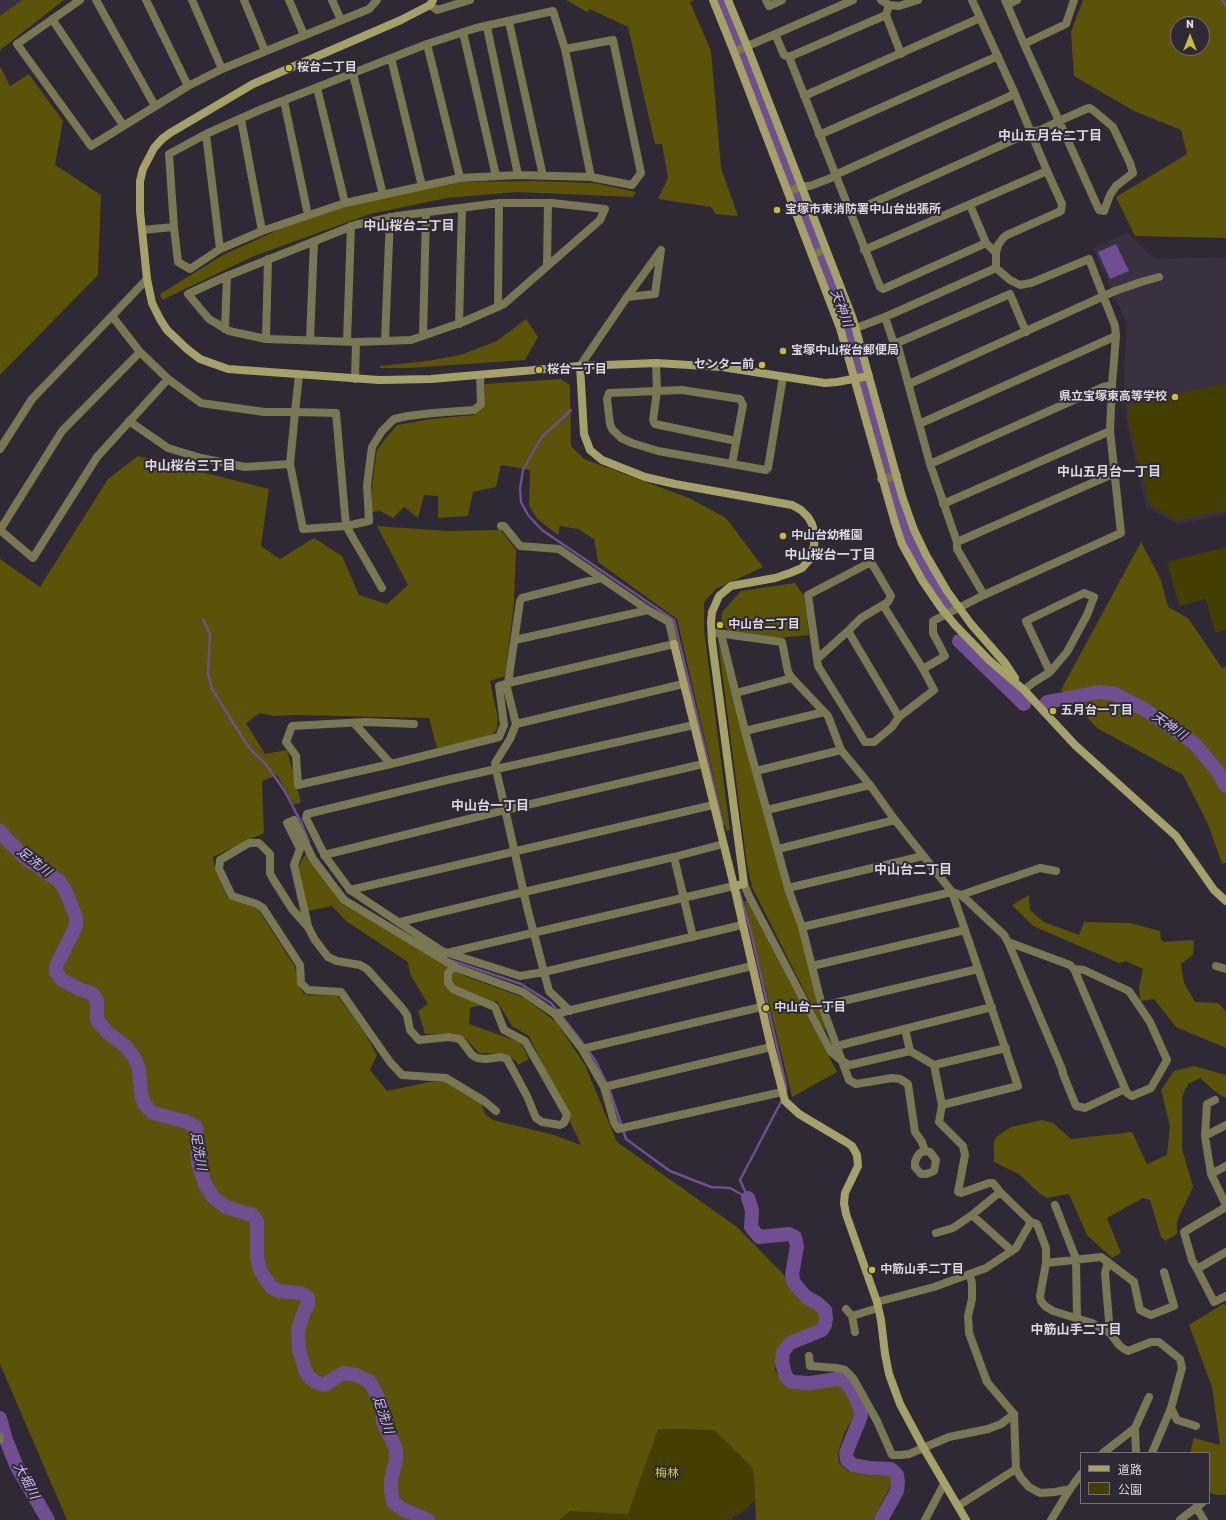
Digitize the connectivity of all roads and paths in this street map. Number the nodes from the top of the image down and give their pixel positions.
1 (80, 0) edge
2 (96, 0) edge
3 (146, 0) edge
4 (192, 0) edge
5 (244, 0) edge
6 (289, 0) edge
7 (332, 0) edge
8 (376, 0) edge
9 (470, 0) edge
10 (712, 0) edge
11 (728, 0) edge
12 (766, 0) edge
13 (782, 0) edge
14 (853, 0) edge
15 (881, 0) edge
16 (918, 0) edge
17 (972, 0) edge
18 (1017, 0) edge
19 (1074, 0) edge
20 (431, 2) edge
21 (1006, 2) edge
22 (889, 5) junction
23 (886, 15) junction
24 (980, 18) junction
25 (52, 19) junction
26 (341, 20) junction
27 (509, 22) junction
28 (487, 27) junction
29 (463, 32) junction
30 (775, 34) junction
31 (304, 35) junction
32 (427, 44) junction
33 (1024, 44) junction
34 (747, 46) junction
35 (565, 49) junction
36 (266, 50) junction
37 (734, 52) junction
38 (901, 54) junction
39 (998, 56) junction
40 (391, 58) junction
41 (789, 58) junction
42 (222, 69) junction
43 (353, 74) junction
44 (188, 86) junction
45 (317, 88) junction
46 (1015, 94) junction
47 (804, 96) junction
48 (284, 101) junction
49 (155, 106) junction
50 (241, 119) junction
51 (1059, 121) junction
52 (123, 125) junction
53 (1031, 132) junction
54 (206, 134) junction
55 (819, 135) junction
56 (1047, 171) junction
57 (835, 174) junction
58 (518, 175) junction
59 (496, 176) junction
60 (543, 176) junction
61 (591, 177) junction
62 (460, 178) junction
63 (422, 186) junction
64 (802, 186) junction
65 (788, 192) junction
66 (383, 194) junction
67 (345, 203) junction
68 (548, 203) junction
69 (499, 204) junction
70 (970, 205) junction
71 (462, 208) junction
72 (426, 213) junction
73 (850, 213) junction
74 (308, 215) junction
75 (390, 217) junction
76 (351, 226) junction
77 (174, 227) junction
78 (142, 230) junction
79 (262, 231) junction
80 (314, 241) junction
81 (986, 243) junction
82 (220, 249) junction
83 (864, 250) junction
84 (819, 252) junction
85 (996, 253) junction
86 (268, 259) junction
87 (547, 266) junction
88 (996, 268) junction
89 (227, 276) junction
90 (1159, 277) dead end
91 (147, 279) junction
92 (1104, 296) junction
93 (627, 297) junction
94 (498, 306) junction
95 (112, 316) junction
96 (885, 317) junction
97 (460, 324) junction
98 (856, 328) junction
99 (225, 329) junction
100 (1026, 332) junction
101 (423, 336) junction
102 (1116, 336) junction
103 (266, 339) junction
104 (310, 340) junction
105 (385, 340) junction
106 (347, 341) junction
107 (356, 342) junction
108 (897, 343) junction
109 (140, 352) junction
110 (656, 363) junction
111 (580, 366) junction
112 (299, 375) junction
113 (480, 375) junction
114 (783, 377) junction
115 (862, 377) junction
116 (168, 378) junction
117 (354, 378) junction
118 (909, 384) junction
119 (1112, 385) junction
120 (657, 391) junction
121 (295, 412) junction
122 (129, 421) junction
123 (919, 424) junction
124 (1110, 431) junction
125 (736, 441) junction
126 (0, 449) edge
127 (290, 464) junction
128 (732, 464) junction
129 (930, 464) junction
130 (1115, 473) junction
131 (896, 476) junction
132 (881, 479) junction
133 (943, 504) junction
134 (346, 526) junction
135 (501, 526) dead end
136 (957, 542) junction
137 (601, 578) junction
138 (382, 588) dead end
139 (984, 595) junction
140 (883, 605) junction
141 (960, 608) junction
142 (648, 610) junction
143 (946, 614) junction
144 (848, 631) junction
145 (712, 632) junction
146 (721, 634) junction
147 (515, 640) junction
148 (674, 644) junction
149 (817, 659) junction
150 (923, 669) junction
151 (1050, 672) junction
152 (792, 678) junction
153 (507, 683) junction
154 (683, 684) junction
155 (1024, 690) junction
156 (736, 692) junction
157 (824, 712) junction
158 (899, 717) junction
159 (354, 723) junction
160 (414, 724) dead end
161 (516, 724) junction
162 (694, 725) junction
163 (745, 731) junction
164 (841, 750) junction
165 (391, 764) junction
166 (703, 764) junction
167 (496, 769) junction
168 (756, 771) junction
169 (870, 786) junction
170 (713, 805) junction
171 (505, 810) junction
172 (767, 810) junction
173 (306, 814) junction
174 (294, 820) junction
175 (895, 820) junction
176 (723, 844) junction
177 (778, 849) junction
178 (515, 852) junction
179 (324, 856) junction
180 (923, 856) junction
181 (674, 857) junction
182 (1056, 871) dead end
183 (744, 884) junction
184 (734, 886) junction
185 (788, 888) junction
186 (350, 890) junction
187 (524, 892) junction
188 (952, 892) junction
189 (961, 895) junction
190 (683, 897) junction
191 (1226, 901) edge
192 (400, 922) junction
193 (742, 925) junction
194 (308, 927) junction
195 (802, 927) junction
196 (965, 930) junction
197 (534, 932) junction
198 (693, 937) junction
199 (1008, 942) junction
200 (450, 952) junction
201 (752, 966) junction
202 (812, 966) junction
203 (1216, 966) dead end
204 (457, 968) junction
205 (978, 969) junction
206 (1074, 969) junction
207 (1226, 969) edge
208 (544, 972) junction
209 (822, 1006) junction
210 (761, 1007) junction
211 (992, 1007) junction
212 (570, 1011) junction
213 (555, 1014) junction
214 (905, 1029) junction
215 (837, 1046) junction
216 (771, 1047) junction
217 (1006, 1048) junction
218 (582, 1049) junction
219 (910, 1051) junction
220 (842, 1061) junction
221 (934, 1065) junction
222 (604, 1087) junction
223 (1125, 1089) junction
224 (782, 1092) junction
225 (1215, 1100) dead end
226 (942, 1105) junction
227 (496, 1111) dead end
228 (1226, 1125) edge
229 (1205, 1136) junction
230 (925, 1151) dead end
231 (1226, 1166) edge
232 (1211, 1174) junction
233 (1000, 1192) junction
234 (1055, 1205) dead end
235 (1226, 1206) edge
236 (972, 1215) junction
237 (1031, 1222) junction
238 (936, 1233) dead end
239 (1012, 1251) junction
240 (1226, 1252) edge
241 (1076, 1259) junction
242 (1108, 1262) junction
243 (1046, 1263) junction
244 (1197, 1269) junction
245 (1164, 1272) dead end
246 (970, 1274) junction
247 (1226, 1296) edge
248 (877, 1305) junction
249 (846, 1309) dead end
250 (852, 1316) junction
251 (1077, 1319) junction
252 (855, 1332) dead end
253 (1110, 1333) junction
254 (809, 1356) dead end
255 (1149, 1397) dead end
256 (1171, 1408) junction
257 (1014, 1414) junction
258 (1196, 1426) dead end
259 (1135, 1428) junction
260 (923, 1448) junction
261 (1104, 1452) edge
262 (1136, 1452) edge
263 (1152, 1452) edge
264 (1016, 1469) junction
265 (1080, 1475) edge
266 (944, 1484) junction
267 (1070, 1488) junction
268 (1199, 1505) edge
269 (958, 1506) junction
270 (925, 1520) edge
271 (966, 1520) edge
272 (1051, 1520) edge
273 (1180, 1520) edge
274 (1204, 1520) edge

1 - 25 street
2 - 49 street
3 - 44 street
4 - 42 street
5 - 36 street
6 - 31 street
7 - 26 street
8 - 26 street
9 - 20 street
10 - 37 street
11 - 34 street
12 - 13 street
14 - 30 street
15 - 22 street
16 - 22 street
17 - 24 street
18 - 21 street
19 - 33 street
20 - 78 street
21 - 33 street
22 - 23 street
23 - 38 street
23 - 41 street
24 - 38 street
24 - 39 street
25 - 52 street
25 - 52 street
26 - 31 street
27 - 28 street
27 - 35 street
27 - 60 street
28 - 29 street
28 - 58 street
29 - 32 street
29 - 59 street
30 - 34 street
30 - 41 street
31 - 36 street
32 - 40 street
32 - 62 street
33 - 51 street
34 - 37 street
34 - 64 street
35 - 61 street
35 - 61 street
36 - 42 street
37 - 65 street
38 - 47 street
39 - 46 street
39 - 55 street
40 - 43 street
40 - 63 street
41 - 47 street
42 - 44 street
43 - 45 street
43 - 66 street
44 - 49 street
45 - 48 street
45 - 67 street
46 - 53 street
46 - 57 street
47 - 55 street
48 - 50 street
48 - 74 street
49 - 52 street
50 - 54 street
50 - 79 street
51 - 51 street
51 - 53 street
53 - 56 street
53 - 73 street
54 - 77 street
54 - 82 street
55 - 57 street
56 - 70 street
56 - 85 street
57 - 64 street
57 - 73 street
58 - 59 street
58 - 60 street
59 - 62 street
60 - 61 street
62 - 63 street
63 - 66 street
64 - 65 street
64 - 84 street
65 - 84 street
66 - 67 street
67 - 74 street
68 - 69 street
68 - 87 street
68 - 87 street
69 - 71 street
69 - 94 street
70 - 81 street
70 - 83 street
71 - 72 street
71 - 97 street
72 - 75 street
72 - 101 street
73 - 83 street
74 - 79 street
75 - 76 street
75 - 105 street
76 - 80 street
76 - 106 street
77 - 78 street
77 - 82 street
78 - 91 street
79 - 82 street
80 - 86 street
80 - 104 street
81 - 83 street
81 - 85 street
84 - 98 street
84 - 115 street
85 - 88 street
86 - 89 street
86 - 103 street
87 - 94 street
88 - 92 street
88 - 96 street
89 - 99 street
89 - 99 street
90 - 92 street
91 - 95 street
91 - 112 street
92 - 100 street
92 - 102 street
93 - 93 street
93 - 111 street
94 - 97 street
95 - 109 street
95 - 126 street
96 - 98 street
96 - 108 street
97 - 101 street
98 - 115 street
99 - 103 street
100 - 108 street
100 - 118 street
101 - 105 street
102 - 119 street
102 - 123 street
103 - 104 street
104 - 106 street
105 - 107 street
106 - 107 street
107 - 117 street
108 - 118 street
109 - 116 street
109 - 122 street
110 - 111 street
110 - 114 street
110 - 120 street
111 - 113 street
111 - 145 street
112 - 117 street
112 - 121 street
113 - 117 street
113 - 134 street
114 - 115 street
114 - 128 street
115 - 131 street
115 - 132 street
116 - 121 street
116 - 122 street
118 - 123 street
119 - 124 street
119 - 129 street
120 - 125 street
120 - 125 street
120 - 128 street
121 - 127 street
121 - 134 street
122 - 127 street
123 - 129 street
124 - 130 street
124 - 133 street
125 - 128 street
127 - 134 street
129 - 133 street
130 - 136 street
130 - 139 street
131 - 132 street
131 - 141 street
132 - 143 street
133 - 136 street
134 - 138 street
135 - 137 street
136 - 139 street
137 - 142 street
137 - 147 street
139 - 141 street
140 - 144 street
140 - 149 street
140 - 150 street
141 - 143 street
141 - 155 street
142 - 147 street
142 - 148 street
143 - 150 street
143 - 155 street
144 - 149 street
144 - 158 street
145 - 146 street
145 - 183 street
146 - 152 street
146 - 156 street
147 - 153 street
148 - 153 street
148 - 154 street
149 - 158 street
150 - 158 street
151 - 151 street
151 - 155 street
152 - 156 street
152 - 157 street
153 - 161 street
153 - 165 street
154 - 161 street
154 - 162 street
155 - 191 street
156 - 163 street
157 - 163 street
157 - 164 street
159 - 160 street
159 - 165 street
159 - 165 street
161 - 167 street
162 - 166 street
162 - 167 street
163 - 168 street
164 - 168 street
164 - 169 street
166 - 170 street
166 - 171 street
167 - 171 street
167 - 173 street
168 - 172 street
169 - 172 street
169 - 175 street
170 - 176 street
170 - 178 street
171 - 178 street
171 - 179 street
172 - 177 street
173 - 174 street
173 - 179 street
174 - 194 street
174 - 204 street
175 - 177 street
175 - 180 street
176 - 181 street
176 - 184 street
177 - 185 street
178 - 186 street
178 - 187 street
179 - 186 street
180 - 185 street
180 - 188 street
181 - 187 street
181 - 190 street
182 - 189 street
183 - 184 street
183 - 220 street
184 - 190 street
184 - 193 street
185 - 195 street
186 - 192 street
187 - 192 street
187 - 197 street
188 - 189 street
188 - 195 street
188 - 196 street
189 - 199 street
190 - 197 street
190 - 198 street
192 - 200 street
193 - 198 street
193 - 201 street
194 - 204 street
194 - 227 street
195 - 202 street
196 - 202 street
196 - 205 street
197 - 200 street
197 - 208 street
198 - 208 street
199 - 206 street
199 - 223 street
200 - 208 street
201 - 210 street
201 - 212 street
202 - 209 street
203 - 207 street
204 - 213 street
205 - 209 street
205 - 211 street
206 - 223 street
206 - 223 street
208 - 212 street
209 - 215 street
210 - 216 street
210 - 218 street
211 - 214 street
211 - 217 street
212 - 213 street
213 - 218 street
214 - 215 street
214 - 219 street
215 - 220 street
216 - 222 street
216 - 224 street
217 - 221 street
217 - 226 street
218 - 222 street
219 - 220 street
219 - 221 street
220 - 230 street
221 - 226 street
222 - 224 street
224 - 248 street
225 - 229 street
226 - 233 street
228 - 229 street
229 - 232 street
231 - 232 street
232 - 235 street
233 - 236 street
233 - 237 street
234 - 241 street
235 - 244 street
236 - 238 street
236 - 239 street
237 - 239 street
237 - 243 street
239 - 246 street
240 - 244 street
241 - 242 street
241 - 243 street
241 - 251 street
242 - 245 street
242 - 253 street
243 - 251 street
244 - 247 street
246 - 248 street
246 - 257 street
248 - 250 street
248 - 260 street
249 - 250 street
250 - 252 street
251 - 253 street
253 - 256 street
254 - 260 street
255 - 259 street
256 - 258 street
256 - 263 street
257 - 260 street
257 - 264 street
259 - 261 street
259 - 262 street
260 - 266 street
264 - 267 street
264 - 269 street
265 - 267 street
266 - 269 street
266 - 270 street
267 - 272 street
268 - 273 street
268 - 274 street
269 - 271 street

